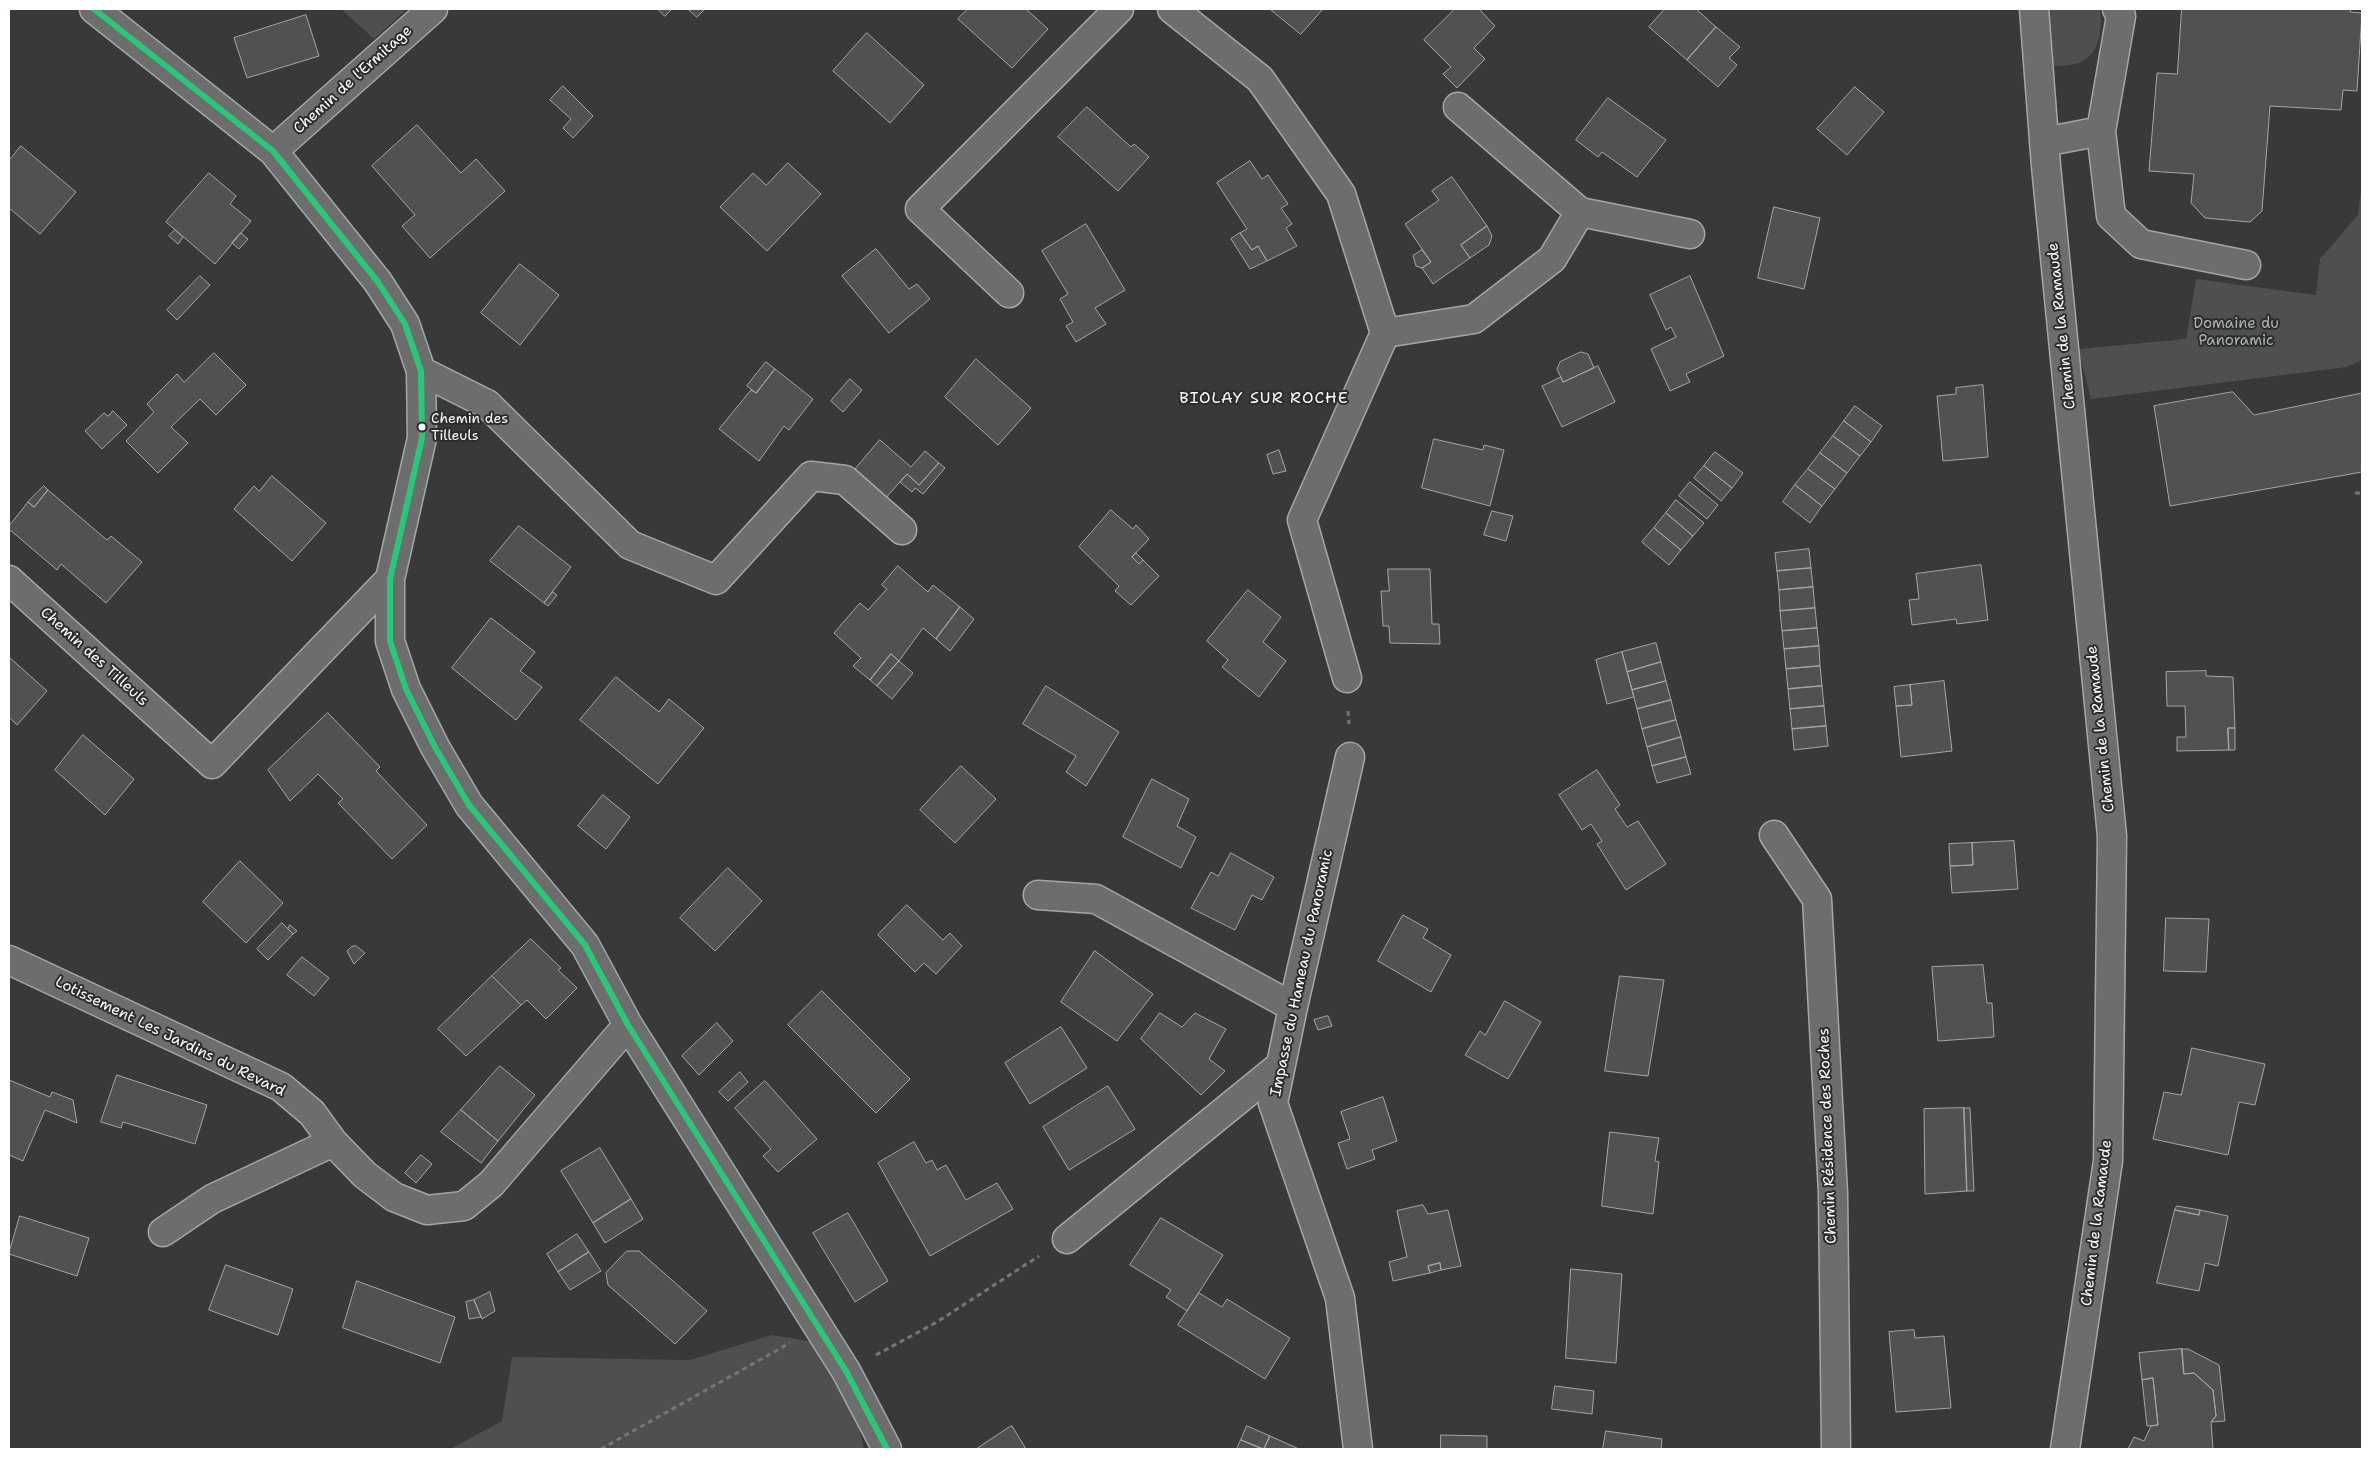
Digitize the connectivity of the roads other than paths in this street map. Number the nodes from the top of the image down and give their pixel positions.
1 (94, 9) edge
2 (432, 9) edge
3 (1119, 9) edge
4 (1172, 9) edge
5 (2034, 9) edge
6 (2117, 9) edge
7 (1458, 107) dead end
8 (2101, 131) junction
9 (2044, 142) junction
10 (273, 151) junction
11 (1580, 212) junction
12 (1690, 234) dead end
13 (2246, 265) dead end
14 (1009, 293) dead end
15 (1385, 333) junction
16 (421, 371) junction
17 (902, 530) dead end
18 (390, 579) junction
19 (9, 580) edge
20 (1347, 678) road end
21 (1350, 757) road end
22 (1774, 835) dead end
23 (1038, 894) dead end
24 (9, 960) edge
25 (1292, 1007) junction
26 (628, 1025) junction
27 (1281, 1065) junction
28 (332, 1142) junction
29 (162, 1232) dead end
30 (1067, 1239) road end
31 (887, 1449) edge
32 (1358, 1449) edge
33 (1836, 1449) edge
34 (2065, 1449) edge

1 - 10 street
2 - 10 street, Chemin de l'Ermitage
3 - 14 street
4 - 15 street
5 - 9 street, Chemin de la Ramaude
6 - 8 street
7 - 11 street
8 - 9 street
8 - 13 street
9 - 34 street, Chemin de la Ramaude
10 - 16 street
11 - 12 street
11 - 15 street
15 - 20 street
16 - 17 street
16 - 18 street
18 - 19 street, Chemin des Tilleuls
18 - 26 street
21 - 25 street, Impasse du Hameau du Panoramic
22 - 33 street, Chemin Résidence des Roches
23 - 25 street
24 - 28 street, Lotissement Les Jardins du Revard
25 - 27 street, Impasse du Hameau du Panoramic
26 - 28 street, Lotissement Les Jardins du Revard
26 - 31 street
27 - 30 street
27 - 32 street, Impasse du Hameau du Panoramic
28 - 29 street

